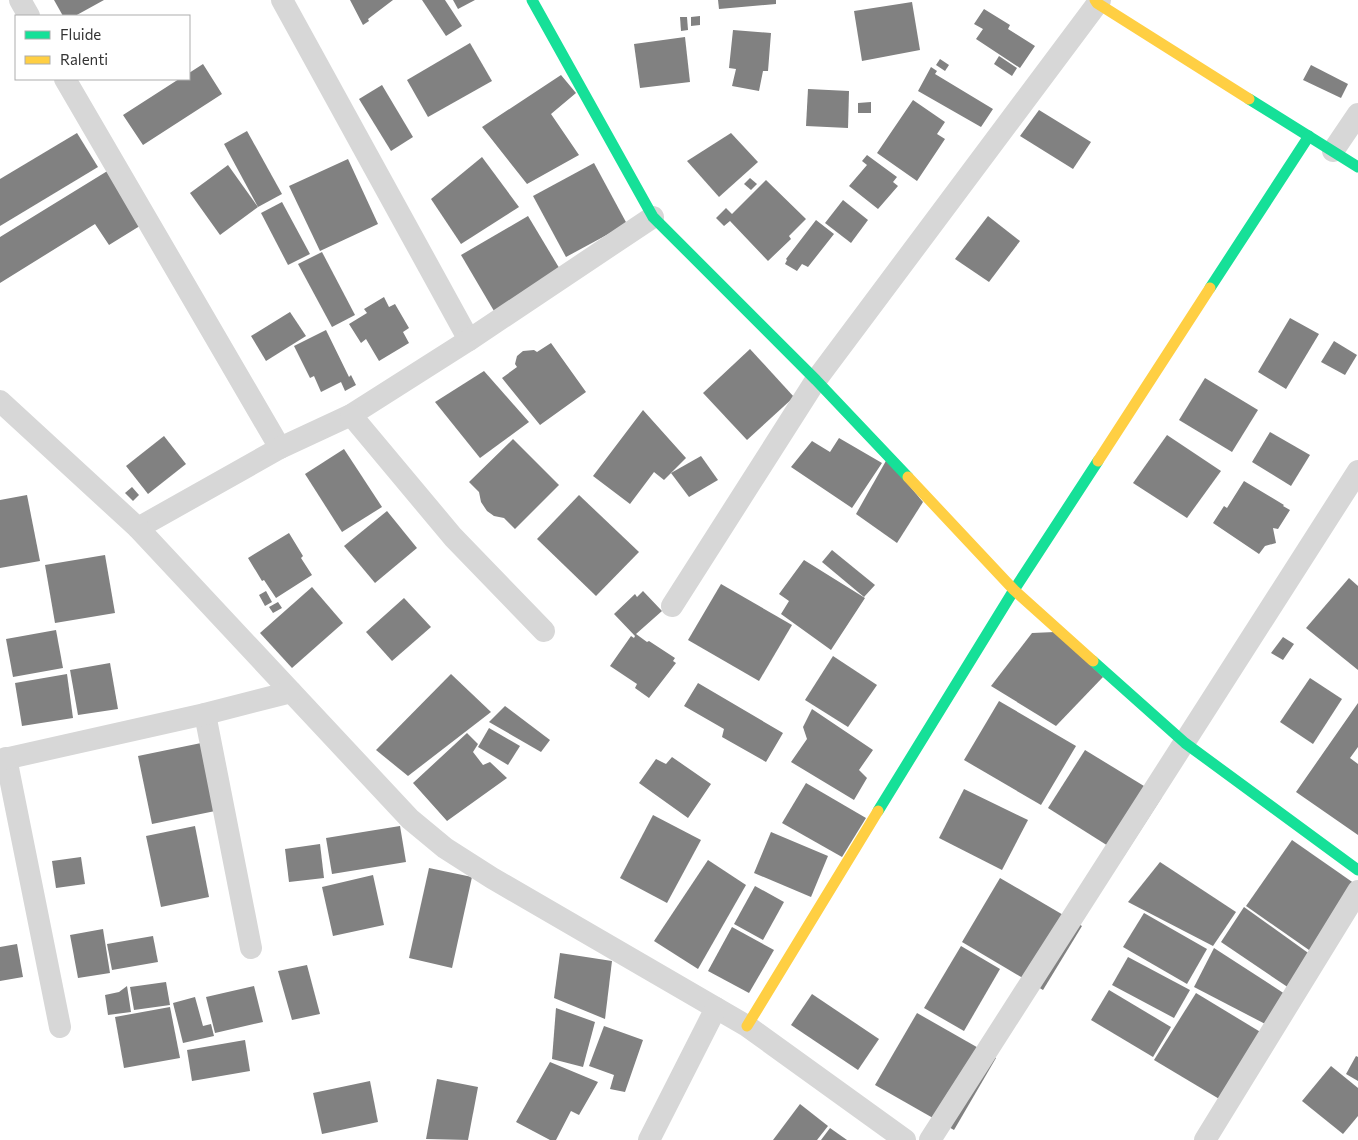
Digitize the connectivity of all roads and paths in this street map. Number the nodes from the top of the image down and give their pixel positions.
1 (20, 0) edge
2 (282, 0) edge
3 (532, 0) edge
4 (1097, 1) edge
5 (28, 15) edge
6 (67, 80) edge
7 (1358, 114) edge
8 (1309, 136) junction
9 (1333, 151) junction
10 (1358, 167) edge
11 (653, 217) junction
12 (469, 340) junction
13 (816, 380) junction
14 (0, 401) edge
15 (352, 415) junction
16 (280, 448) junction
17 (1358, 471) edge
18 (138, 528) junction
19 (1014, 590) junction
20 (672, 606) dead end
21 (544, 630) dead end
22 (291, 692) junction
23 (205, 714) junction
24 (1185, 743) junction
25 (3, 759) edge
26 (1358, 870) edge
27 (1358, 892) edge
28 (251, 948) dead end
29 (716, 1008) junction
30 (747, 1026) junction
31 (60, 1027) dead end
32 (649, 1140) edge
33 (905, 1140) edge
34 (930, 1140) edge
35 (1205, 1140) edge

1 - 5 street
2 - 12 street
3 - 11 street
4 - 8 street
4 - 13 street
6 - 16 street
7 - 9 street
8 - 9 street
8 - 19 street
9 - 10 street
11 - 12 street
11 - 13 street
12 - 15 street
13 - 19 street
13 - 20 street
14 - 18 street
15 - 16 street
15 - 21 street
16 - 18 street
17 - 24 street
18 - 22 street
19 - 24 street
19 - 30 street
22 - 23 street
22 - 29 street
23 - 25 street
23 - 28 street
24 - 26 street
24 - 34 street
25 - 31 street
27 - 35 street
29 - 30 street
29 - 32 street
30 - 33 street

